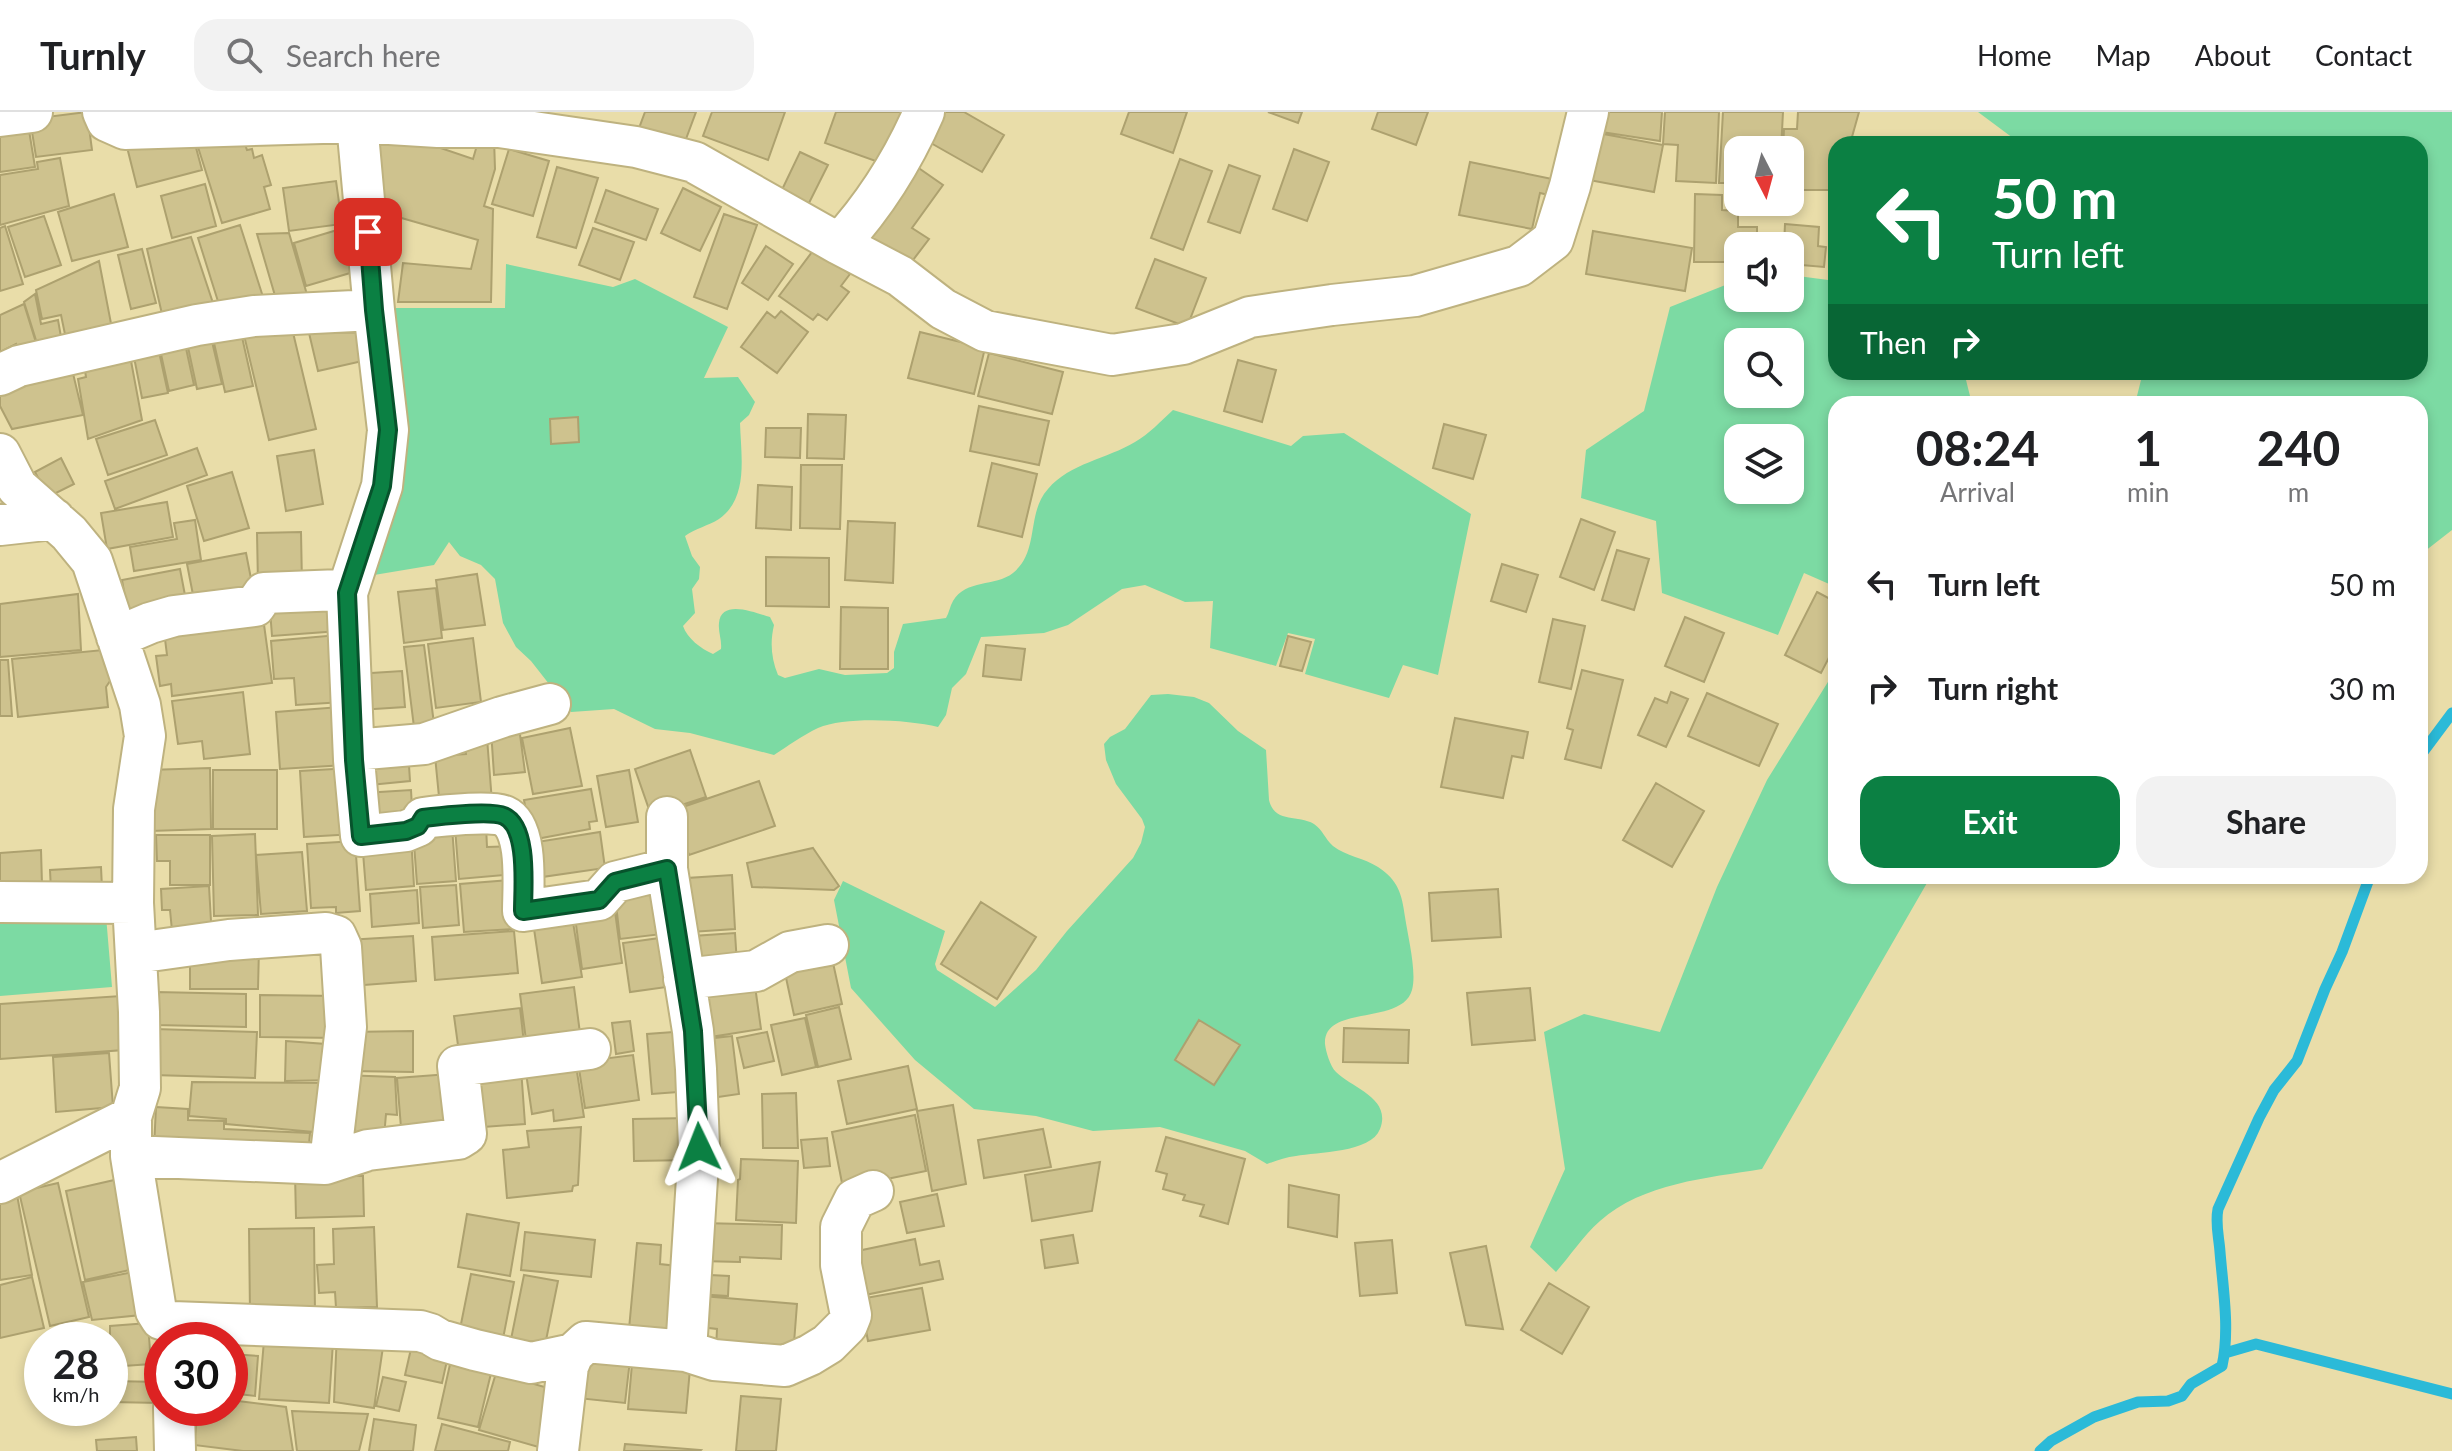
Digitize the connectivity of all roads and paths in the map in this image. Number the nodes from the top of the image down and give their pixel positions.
1 (32, 112) edge
2 (103, 112) edge
3 (924, 112) edge
4 (1588, 112) edge
5 (0, 116) edge
6 (356, 117) edge
7 (839, 244) junction
8 (374, 310) junction
9 (0, 375) edge
10 (4, 497) edge
11 (347, 593) junction
12 (117, 637) junction
13 (550, 704) dead end
14 (354, 750) junction
15 (667, 817) dead end
16 (667, 869) junction
17 (0, 902) edge
18 (133, 903) junction
19 (828, 945) dead end
20 (136, 953) junction
21 (684, 979) junction
22 (590, 1049) dead end
23 (131, 1117) junction
24 (131, 1156) junction
25 (330, 1162) junction
26 (0, 1183) edge
27 (873, 1191) dead end
28 (164, 1322) edge
29 (248, 1331) edge
30 (686, 1351) junction
31 (573, 1354) junction
32 (174, 1426) edge
33 (175, 1451) edge
34 (558, 1451) edge

1 - 5 street
2 - 6 street
3 - 7 street
4 - 7 street
6 - 7 street
6 - 8 street
8 - 9 street
8 - 11 street
10 - 12 street
11 - 12 street
11 - 14 street
12 - 18 street
13 - 14 street
14 - 16 street
15 - 16 street
16 - 21 street
17 - 18 street
18 - 20 street
19 - 21 street
20 - 23 street
20 - 25 street
21 - 30 street
22 - 25 street
23 - 24 street
23 - 26 street
24 - 25 street
24 - 28 street
27 - 30 street
29 - 31 street
30 - 31 street
31 - 34 street
32 - 33 street

